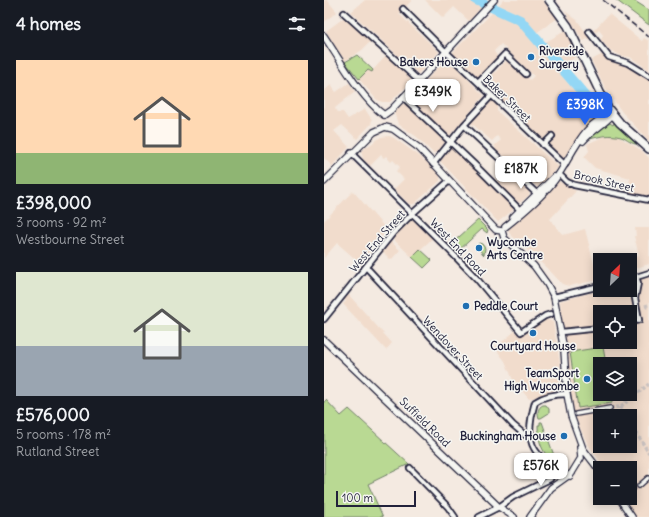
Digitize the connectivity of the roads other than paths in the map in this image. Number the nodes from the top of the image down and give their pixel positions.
1 (494, 0) edge
2 (549, 0) edge
3 (403, 9) dead end
4 (344, 13) dead end
5 (590, 32) dead end
6 (324, 36) edge
7 (446, 52) junction
8 (526, 74) dead end
9 (649, 76) edge
10 (419, 81) junction
11 (478, 82) junction
12 (491, 96) junction
13 (403, 97) junction
14 (613, 114) junction
15 (384, 115) junction
16 (464, 125) junction
17 (385, 127) junction
18 (552, 136) dead end
19 (450, 141) junction
20 (649, 142) edge
21 (543, 145) junction
22 (649, 149) edge
23 (351, 153) junction
24 (433, 164) junction
25 (565, 166) junction
26 (559, 174) junction
27 (449, 181) junction
28 (324, 182) edge
29 (536, 193) junction
30 (649, 200) edge
31 (520, 210) junction
32 (413, 213) junction
33 (503, 229) junction
34 (366, 267) junction
35 (649, 273) edge
36 (637, 277) edge
37 (593, 288) edge
38 (554, 297) junction
39 (637, 309) edge
40 (551, 314) dead end
41 (324, 319) edge
42 (637, 320) edge
43 (593, 329) edge
44 (561, 332) junction
45 (324, 340) edge
46 (566, 394) junction
47 (610, 408) tunnel mouth
48 (576, 414) dead end
49 (531, 434) junction
50 (582, 449) junction
51 (583, 460) junction
52 (593, 463) edge
53 (593, 465) edge
54 (410, 468) dead end
55 (570, 476) junction
56 (648, 478) edge
57 (638, 486) dead end
58 (624, 505) edge
59 (499, 507) junction
60 (455, 517) edge
61 (479, 517) edge
62 (514, 517) edge
63 (530, 517) edge
64 (632, 517) edge

1 - 7 street
2 - 14 main road
3 - 7 street, Baker Street
4 - 10 street
5 - 9 street
6 - 15 street
7 - 10 street
7 - 11 street, Baker Street
8 - 11 street
10 - 13 street
11 - 12 street, Baker Street
12 - 16 street
12 - 21 street, Baker Street
13 - 15 street
13 - 19 street
14 - 20 main road
14 - 22 main road
14 - 25 street
15 - 17 street
16 - 19 street
16 - 29 street
17 - 23 street
17 - 24 street
18 - 21 street
19 - 24 street
19 - 31 street
21 - 25 street, Baker Street
23 - 28 street
23 - 32 street, West End Road
24 - 27 street
25 - 26 street
26 - 29 street
26 - 30 street, Brook Street
26 - 33 street
27 - 32 street, West End Street
27 - 33 street
29 - 31 street
31 - 33 street
32 - 34 street, West End Street
32 - 40 street, West End Road
33 - 38 street
34 - 41 street, West End Street
34 - 49 street, Wendover Street
35 - 36 street
37 - 38 street
38 - 44 street
39 - 42 street
43 - 44 street
44 - 46 street
45 - 59 street, Suffield Road
46 - 49 street
46 - 50 street
47 - 48 street
49 - 59 street
50 - 51 street
50 - 52 street
50 - 55 street
51 - 53 street
51 - 55 street
54 - 60 street
55 - 63 street
56 - 57 street
58 - 64 street
59 - 61 street
59 - 62 street, Suffield Road

